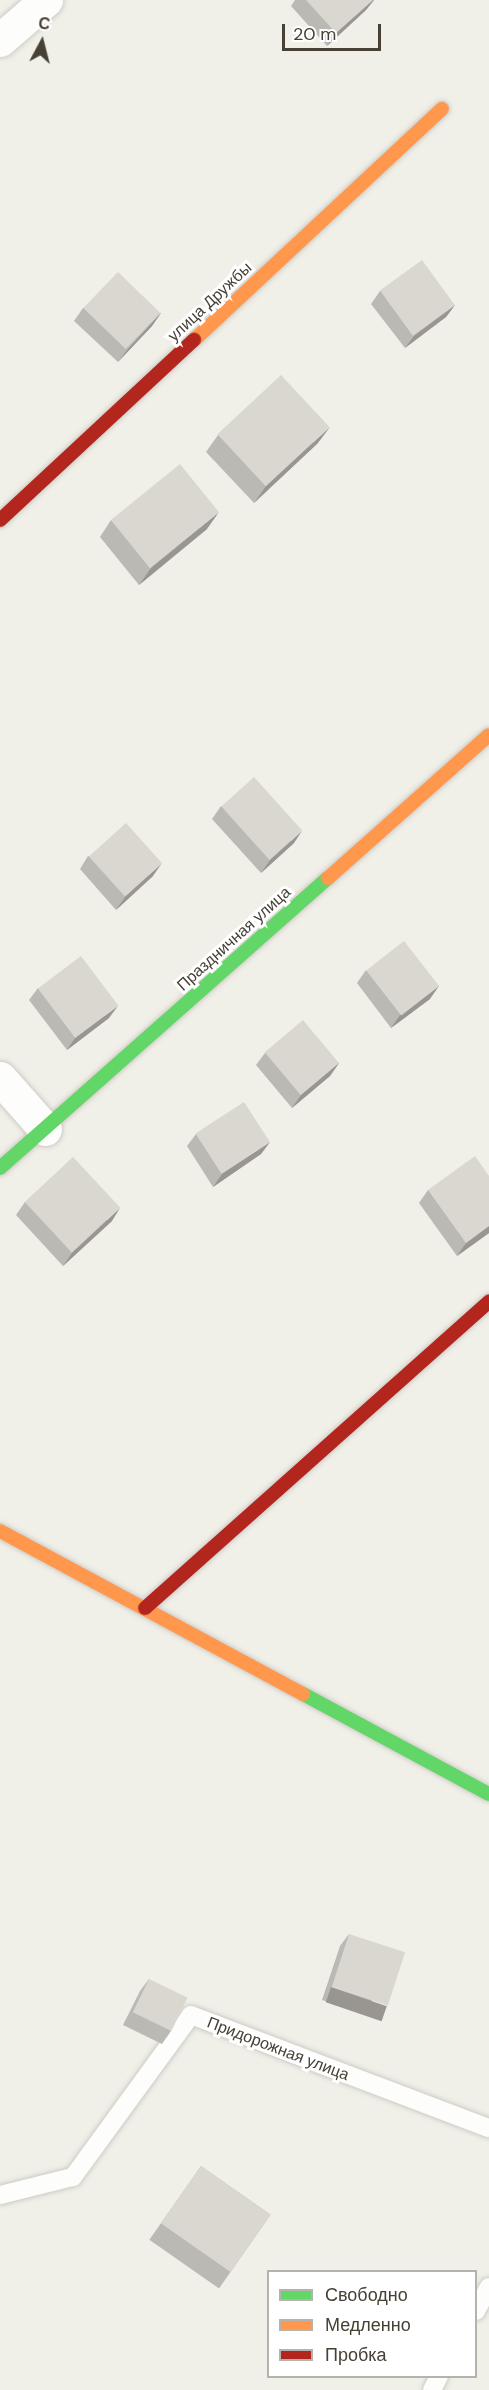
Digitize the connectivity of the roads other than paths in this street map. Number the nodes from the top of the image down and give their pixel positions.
1 (46, 0) edge
2 (0, 40) edge
3 (441, 109) dead end
4 (0, 520) edge
5 (489, 735) edge
6 (0, 1078) edge
7 (45, 1129) junction
8 (0, 1168) edge
9 (489, 1301) edge
10 (0, 1531) edge
11 (145, 1608) junction
12 (489, 1794) edge
13 (489, 2128) edge
14 (0, 2195) edge
15 (489, 2287) edge
16 (477, 2309) edge

1 - 2 street
3 - 4 street, улица Дружбы
5 - 7 street, Праздничная улица
6 - 7 street
7 - 8 street, Праздничная улица
9 - 11 street
10 - 11 street
11 - 12 street
13 - 14 lane, Придорожная улица
15 - 16 lane

